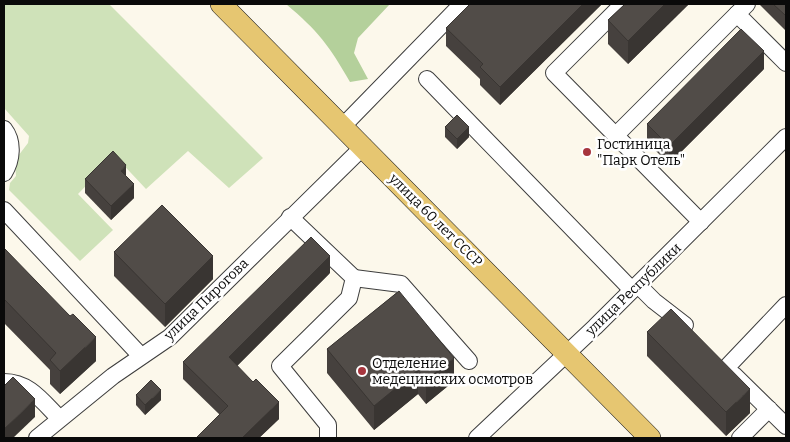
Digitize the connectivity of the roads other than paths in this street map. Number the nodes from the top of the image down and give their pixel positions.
1 (221, 4) edge
2 (462, 4) edge
3 (623, 4) edge
4 (742, 9) edge
5 (786, 63) edge
6 (427, 79) dead end
7 (343, 126) junction
8 (4, 129) edge
9 (616, 135) junction
10 (786, 137) edge
11 (364, 146) junction
12 (4, 173) edge
13 (4, 210) edge
14 (290, 217) junction
15 (701, 222) junction
16 (354, 278) junction
17 (635, 288) junction
18 (786, 305) edge
19 (693, 333) edge
20 (567, 353) junction
21 (713, 354) edge
22 (141, 356) junction
23 (469, 362) dead end
24 (727, 367) junction
25 (4, 382) edge
26 (780, 415) edge
27 (59, 418) junction
28 (37, 438) edge
29 (328, 438) edge
30 (477, 438) edge
31 (650, 438) edge
32 (740, 438) edge

1 - 7 main road, улица 60 лет СССР
2 - 7 street
3 - 9 street
4 - 5 street
4 - 9 street
6 - 17 street
7 - 11 main road, улица 60 лет СССР
8 - 12 street
9 - 15 street
10 - 15 street, улица Республики
11 - 14 street, улица Пирогова
11 - 20 main road, улица 60 лет СССР
13 - 22 street
14 - 16 street
14 - 22 street, улица Пирогова
15 - 17 street, улица Республики
16 - 23 street
16 - 29 street
17 - 19 street
17 - 20 street, улица Республики
18 - 24 street
20 - 30 street, улица Республики
20 - 31 main road, улица 60 лет СССР
21 - 24 street
22 - 27 street, улица Пирогова
24 - 26 street
25 - 27 street
26 - 32 street
27 - 28 street, улица Пирогова

